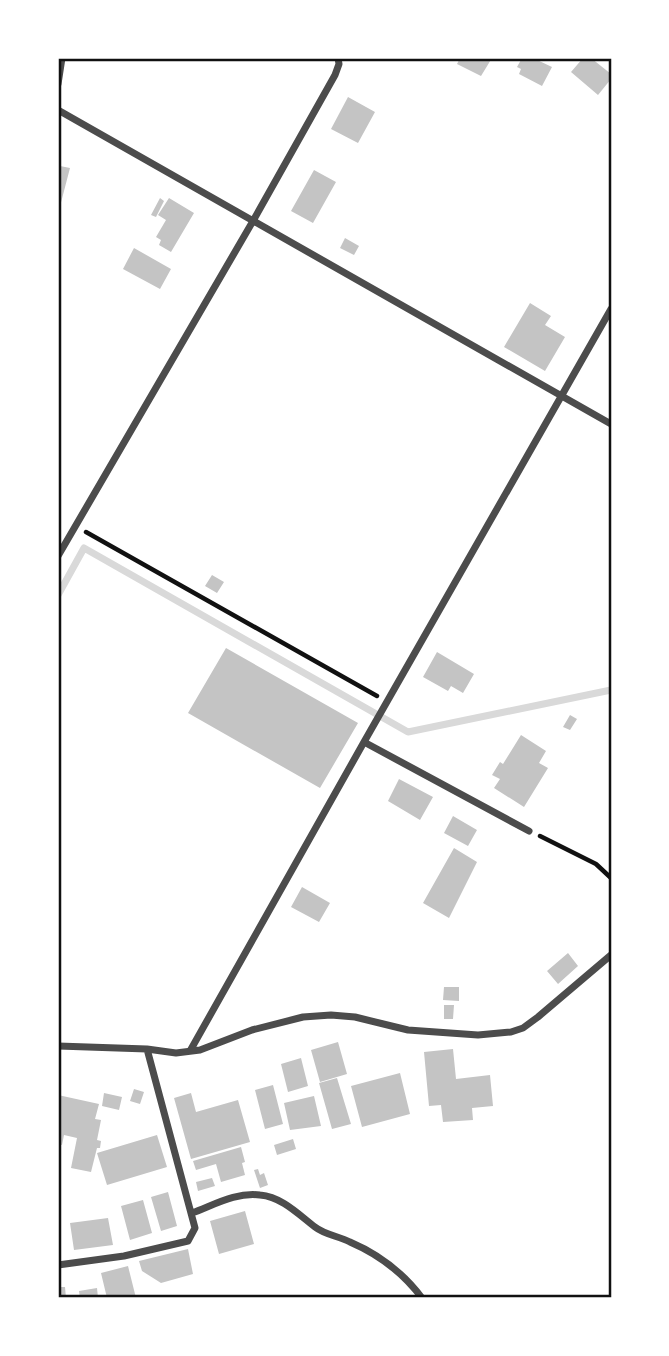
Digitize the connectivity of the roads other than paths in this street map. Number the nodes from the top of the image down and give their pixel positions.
1 (62, 58) edge
2 (338, 58) edge
3 (58, 84) edge
4 (58, 110) edge
5 (253, 221) junction
6 (611, 309) edge
7 (563, 396) junction
8 (611, 424) edge
9 (58, 556) edge
10 (364, 742) junction
11 (528, 831) road end
12 (611, 955) edge
13 (58, 1046) edge
14 (147, 1049) junction
15 (190, 1051) junction
16 (192, 1213) junction
17 (58, 1265) edge
18 (422, 1298) edge

1 - 3 street
2 - 5 street
4 - 5 street
5 - 7 street
5 - 9 street
6 - 7 street
7 - 8 street
7 - 10 street
10 - 11 street
10 - 15 street
12 - 15 street
13 - 14 street
14 - 15 street
14 - 16 street
16 - 17 street
16 - 18 street

